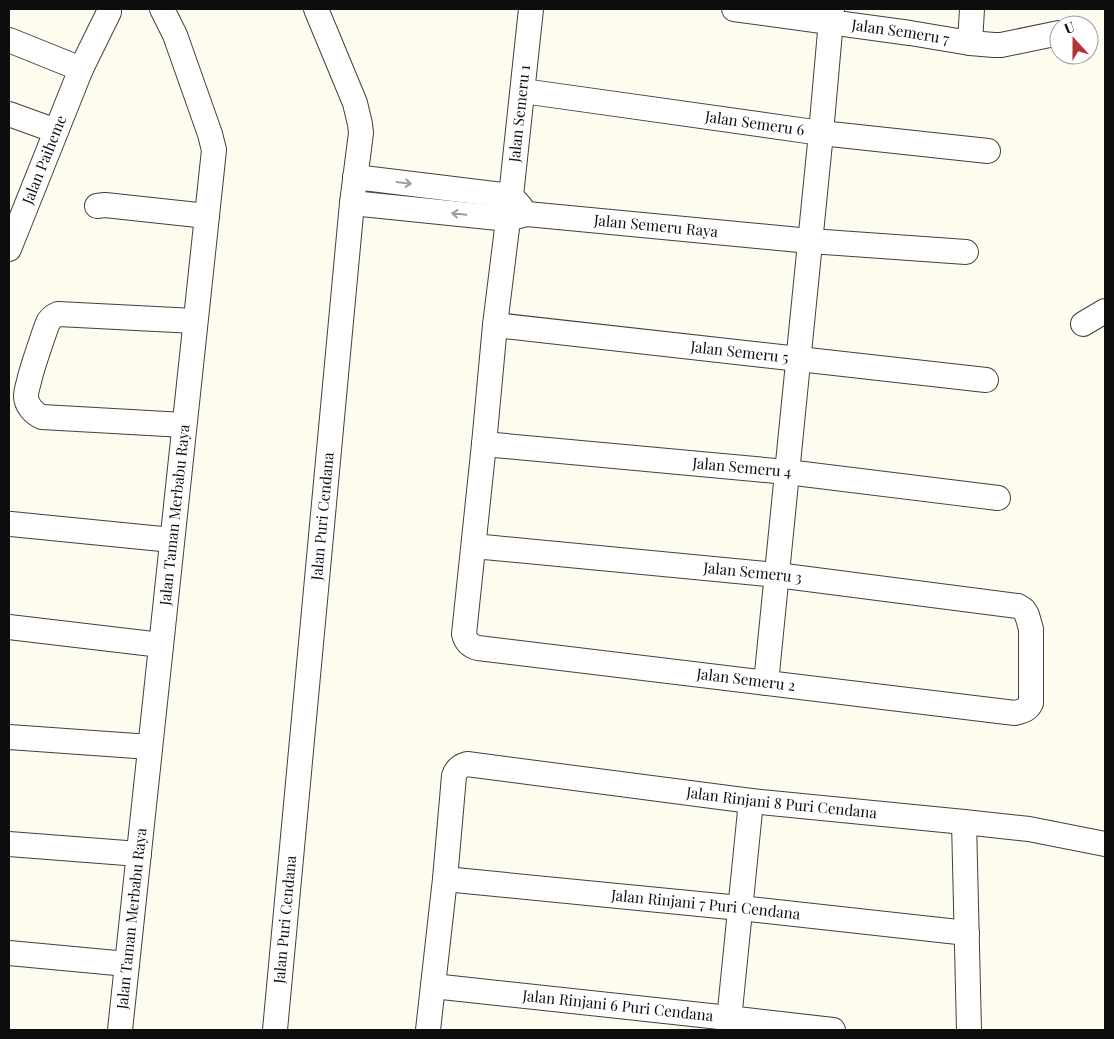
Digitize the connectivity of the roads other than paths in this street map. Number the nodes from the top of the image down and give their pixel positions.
1 (162, 9) edge
2 (316, 9) edge
3 (531, 9) edge
4 (734, 9) edge
5 (972, 9) edge
6 (109, 12) dead end
7 (831, 15) edge
8 (1049, 35) edge
9 (9, 40) edge
10 (970, 43) junction
11 (81, 69) junction
12 (523, 91) junction
13 (9, 114) edge
14 (56, 131) junction
15 (821, 133) junction
16 (988, 151) dead end
17 (355, 177) junction
18 (352, 203) junction
19 (97, 206) dead end
20 (515, 210) junction
21 (207, 216) junction
22 (810, 241) junction
23 (9, 249) edge
24 (966, 252) dead end
25 (1105, 311) edge
26 (195, 321) junction
27 (1083, 324) dead end
28 (495, 325) junction
29 (798, 359) junction
30 (986, 380) dead end
31 (184, 425) junction
32 (484, 444) junction
33 (787, 472) junction
34 (998, 498) dead end
35 (9, 524) edge
36 (172, 540) junction
37 (474, 546) junction
38 (777, 575) junction
39 (1028, 615) joint
40 (9, 627) edge
41 (161, 645) junction
42 (766, 683) junction
43 (9, 737) edge
44 (150, 747) junction
45 (751, 801) junction
46 (964, 822) junction
47 (9, 844) edge
48 (1105, 844) edge
49 (139, 854) junction
50 (445, 878) junction
51 (740, 908) junction
52 (967, 933) junction
53 (9, 953) edge
54 (127, 964) junction
55 (433, 986) junction
56 (729, 1024) edge
57 (120, 1030) edge
58 (275, 1030) edge
59 (428, 1030) edge
60 (833, 1030) edge
61 (969, 1030) edge

1 - 21 street, Jalan Taman Merbabu Raya
2 - 17 street, Jalan Puri Cendana
3 - 12 street, Jalan Semeru 1
4 - 7 street, Jalan Semeru 7
5 - 10 street, Jalan Semeru 7
6 - 11 street, Jalan Paiheme
7 - 10 street, Jalan Semeru 7
7 - 15 street
8 - 10 street
9 - 11 street
11 - 14 street, Jalan Paiheme
12 - 15 street, Jalan Semeru 6
12 - 20 street, Jalan Semeru 1
13 - 14 street
14 - 23 street, Jalan Paiheme
15 - 16 street, Jalan Semeru 6
15 - 22 street
17 - 18 street, Jalan Puri Cendana
17 -> 20 street, Jalan Semeru Raya
20 -> 18 street, Jalan Semeru Raya
18 - 58 street, Jalan Puri Cendana
19 - 21 street
20 - 22 street, Jalan Semeru Raya
20 - 28 street, Jalan Semeru 1
21 - 26 street, Jalan Taman Merbabu Raya
22 - 24 street, Jalan Semeru Raya
22 - 29 street
25 - 27 street
26 - 31 street, Jalan Taman Merbabu Raya
26 - 31 street
28 - 29 street, Jalan Semeru 5
28 - 32 street, Jalan Semeru 2
29 - 30 street, Jalan Semeru 5
29 - 33 street
31 - 36 street, Jalan Taman Merbabu Raya
32 - 33 street, Jalan Semeru 4
32 - 37 street, Jalan Semeru 2
33 - 34 street, Jalan Semeru 4
33 - 38 street
35 - 36 street
36 - 41 street, Jalan Taman Merbabu Raya
37 - 38 street, Jalan Semeru 3
37 - 42 street, Jalan Semeru 2
38 - 39 street, Jalan Semeru 3
38 - 42 street
39 - 42 street, Jalan Semeru 2
40 - 41 street
41 - 44 street, Jalan Taman Merbabu Raya
43 - 44 street
44 - 49 street, Jalan Taman Merbabu Raya
45 - 46 street, Jalan Rinjani 8 Puri Cendana
45 - 50 street, Jalan Rinjani 8 Puri Cendana
45 - 51 street
46 - 48 street, Jalan Rinjani 8 Puri Cendana
46 - 52 street
47 - 49 street
49 - 54 street, Jalan Taman Merbabu Raya
50 - 51 street, Jalan Rinjani 7 Puri Cendana
50 - 55 street
51 - 52 street, Jalan Rinjani 7 Puri Cendana
51 - 56 street
52 - 61 street
53 - 54 street
54 - 57 street, Jalan Taman Merbabu Raya
55 - 56 street, Jalan Rinjani 6 Puri Cendana
55 - 59 street
56 - 60 street, Jalan Rinjani 6 Puri Cendana

